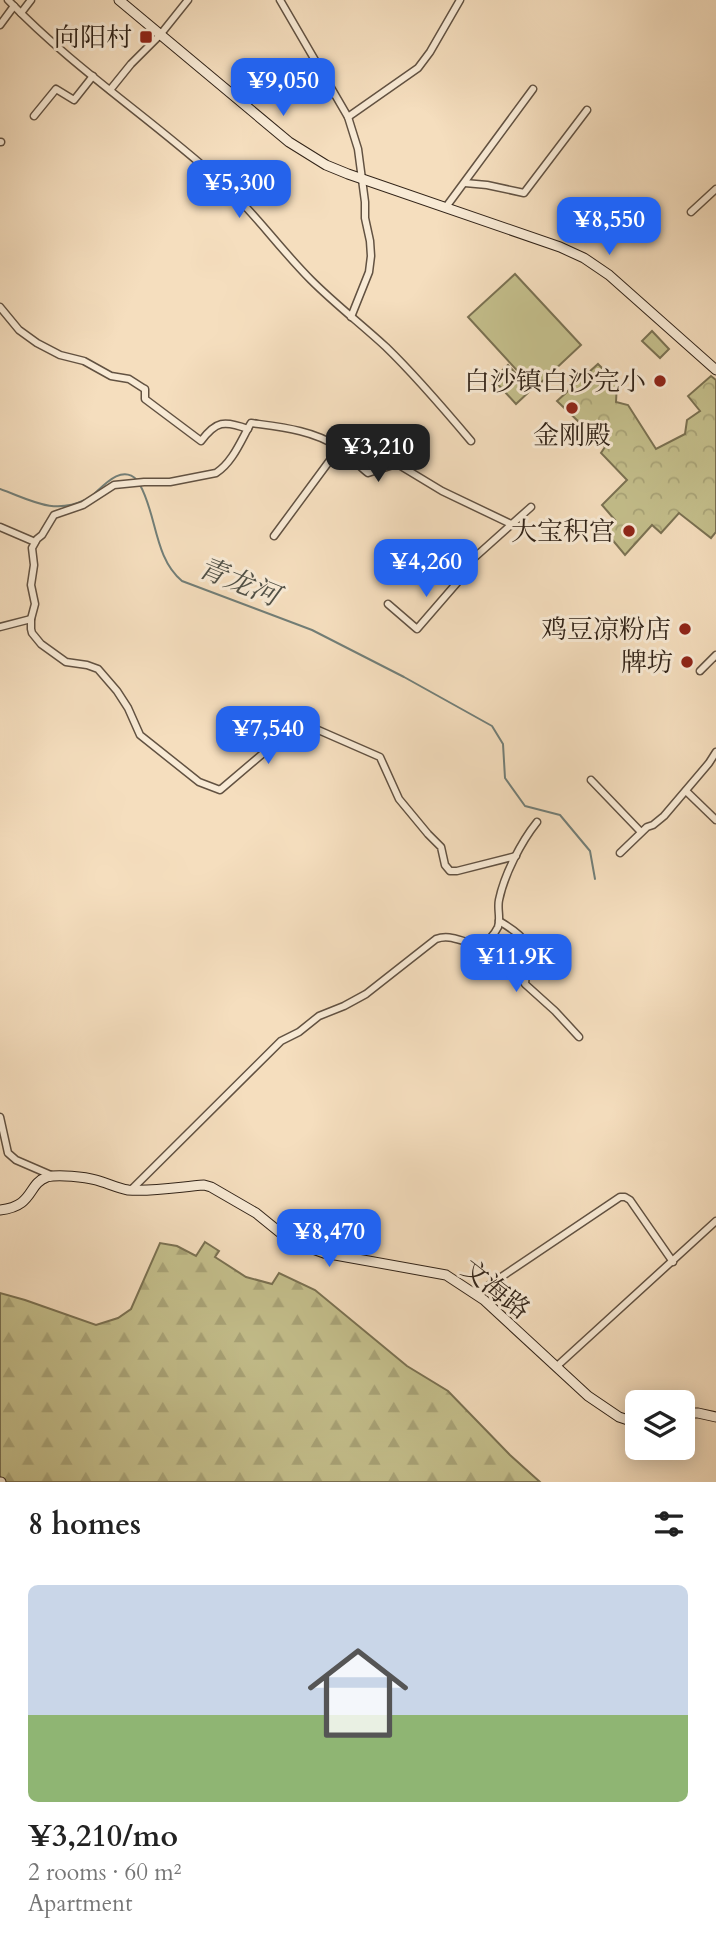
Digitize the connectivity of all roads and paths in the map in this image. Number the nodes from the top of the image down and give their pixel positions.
1 (8, 0) edge
2 (30, 0) edge
3 (119, 0) edge
4 (188, 0) edge
5 (280, 0) edge
6 (460, 0) edge
7 (14, 6) junction
8 (21, 13) junction
9 (0, 25) edge
10 (160, 35) junction
11 (93, 76) junction
12 (533, 89) dead end
13 (110, 90) junction
14 (587, 110) dead end
15 (34, 116) dead end
16 (348, 117) junction
17 (363, 179) junction
18 (465, 183) junction
19 (716, 189) edge
20 (446, 207) junction
21 (691, 212) dead end
22 (0, 307) edge
23 (351, 317) junction
24 (716, 370) edge
25 (248, 429) junction
26 (471, 441) dead end
27 (339, 448) junction
28 (531, 507) dead end
29 (511, 524) junction
30 (0, 527) edge
31 (274, 536) dead end
32 (36, 542) junction
33 (388, 604) dead end
34 (31, 620) junction
35 (0, 627) edge
36 (716, 654) edge
37 (700, 671) dead end
38 (716, 752) edge
39 (591, 780) dead end
40 (686, 791) junction
41 (716, 820) edge
42 (537, 822) dead end
43 (641, 832) junction
44 (620, 853) dead end
45 (516, 856) junction
46 (499, 921) junction
47 (579, 1037) dead end
48 (0, 1116) edge
49 (55, 1176) junction
50 (131, 1190) junction
51 (0, 1210) edge
52 (716, 1222) edge
53 (673, 1262) junction
54 (476, 1294) junction
55 (556, 1367) junction
56 (695, 1413) edge
57 (716, 1416) edge
58 (625, 1419) edge

1 - 7 street
2 - 8 street
3 - 10 street
4 - 10 street
5 - 16 street
6 - 16 street
7 - 8 street
7 - 9 street
8 - 11 street
10 - 13 street
10 - 17 street
11 - 13 street
11 - 15 street
12 - 18 street
13 - 23 street
14 - 18 street
16 - 17 street
17 - 20 street
17 - 23 street
18 - 20 street
19 - 21 street
20 - 24 street
22 - 25 street
23 - 26 street
25 - 27 street
25 - 32 street
27 - 29 street
27 - 31 street
28 - 29 street
29 - 33 street
30 - 32 street
32 - 34 street
34 - 35 street
34 - 45 street
36 - 37 street
38 - 40 street
39 - 43 street
40 - 41 street
40 - 43 street
42 - 45 street
43 - 44 street
45 - 46 street
46 - 47 street
46 - 50 street
48 - 49 street
49 - 50 street, 文海路
49 - 51 street
50 - 54 street, 文海路
52 - 53 street
53 - 54 street
53 - 55 street
54 - 55 street, 文海路
55 - 58 street, 文海路
56 - 57 street

